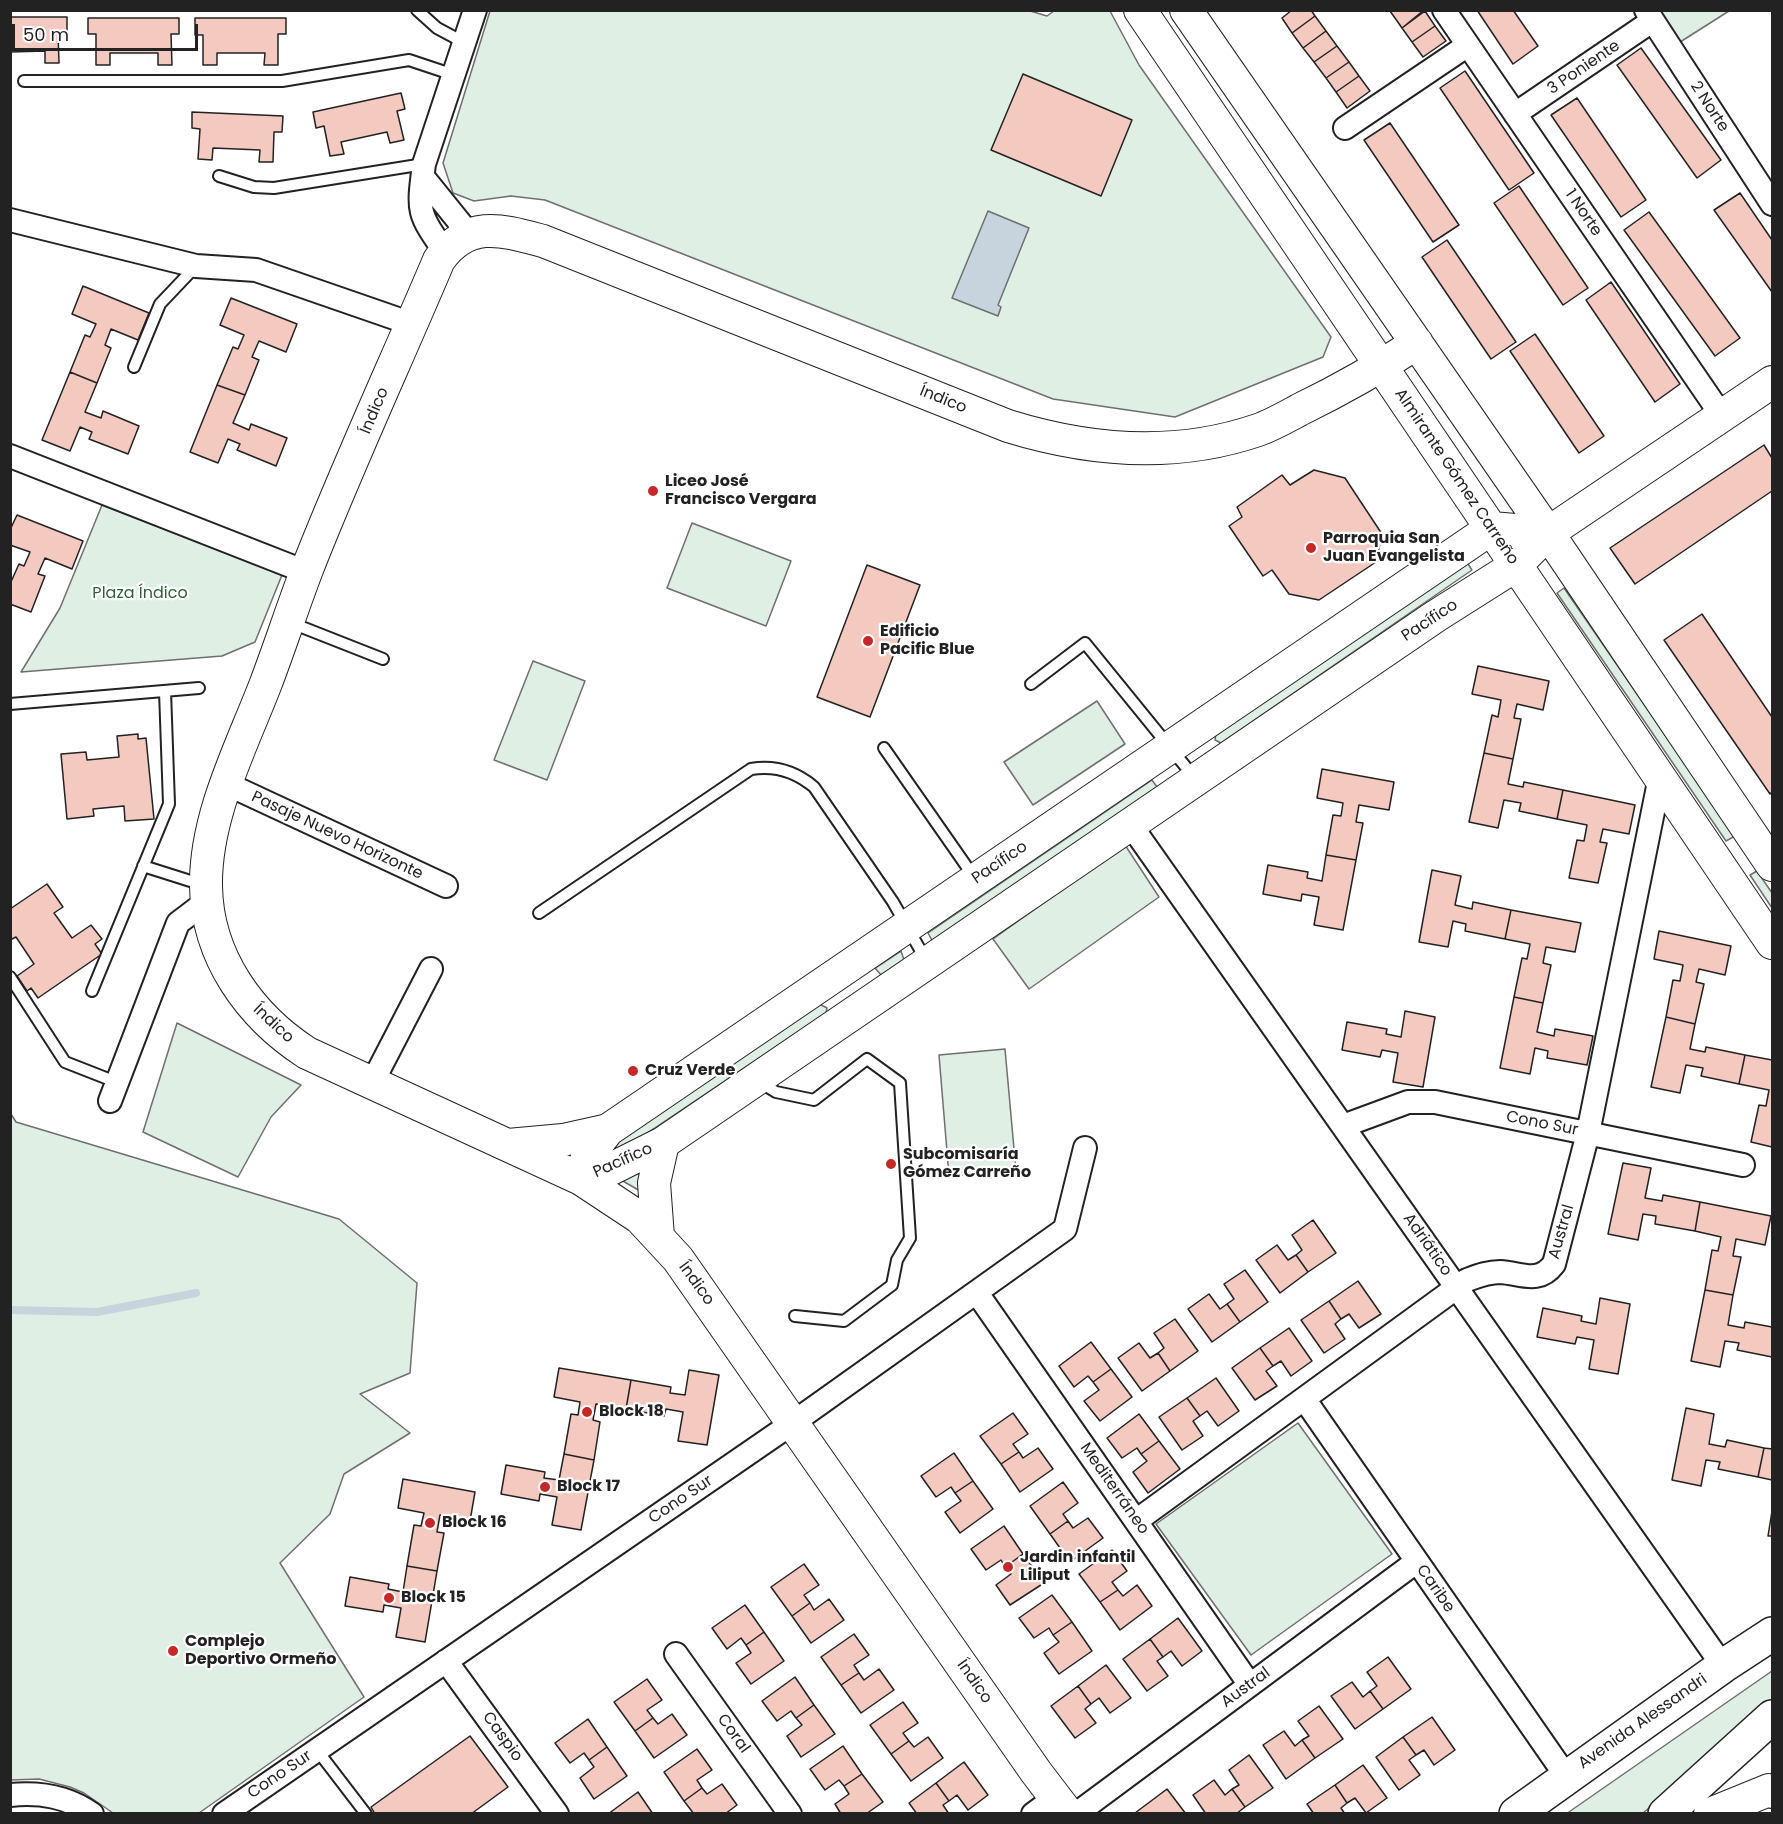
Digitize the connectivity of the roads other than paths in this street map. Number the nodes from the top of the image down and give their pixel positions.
1 (417, 10) edge
2 (475, 10) edge
3 (1140, 10) edge
4 (1186, 10) edge
5 (1444, 10) edge
6 (1649, 16) edge
7 (465, 43) junction
8 (1468, 45) junction
9 (454, 75) junction
10 (24, 81) dead end
11 (1515, 114) junction
12 (1345, 128) dead end
13 (423, 170) junction
14 (219, 176) dead end
15 (1769, 191) edge
16 (10, 220) edge
17 (457, 243) junction
18 (196, 266) junction
19 (412, 324) junction
20 (1417, 343) junction
21 (1382, 366) junction
22 (134, 367) dead end
23 (1773, 382) edge
24 (1722, 416) junction
25 (10, 456) edge
26 (1492, 528) junction
27 (1548, 533) junction
28 (1515, 566) junction
29 (306, 572) junction
30 (289, 621) junction
31 (383, 659) dead end
32 (1031, 684) dead end
33 (199, 688) dead end
34 (165, 692) junction
35 (10, 704) edge
36 (884, 748) dead end
37 (1170, 748) junction
38 (1660, 777) junction
39 (1196, 779) junction
40 (227, 784) junction
41 (1130, 824) junction
42 (1764, 852) edge
43 (1718, 864) junction
44 (143, 866) junction
45 (975, 880) junction
46 (446, 886) dead end
47 (207, 894) junction
48 (539, 913) dead end
49 (908, 926) junction
50 (1773, 943) edge
51 (927, 962) junction
52 (431, 969) dead end
53 (10, 977) edge
54 (92, 991) dead end
55 (755, 1080) junction
56 (371, 1084) junction
57 (113, 1092) joint
58 (1343, 1126) junction
59 (608, 1130) junction
60 (1588, 1133) junction
61 (663, 1143) junction
62 (504, 1145) junction
63 (1085, 1148) dead end
64 (1743, 1165) dead end
65 (581, 1179) junction
66 (658, 1237) junction
67 (1457, 1287) junction
68 (977, 1293) junction
69 (795, 1316) dead end
70 (1305, 1401) junction
71 (794, 1422) junction
72 (1136, 1521) junction
73 (1416, 1562) junction
74 (1773, 1634) edge
75 (676, 1654) dead end
76 (446, 1661) junction
77 (1723, 1666) junction
78 (1250, 1685) junction
79 (1773, 1717) edge
80 (317, 1750) junction
81 (1566, 1776) junction
82 (1771, 1790) edge
83 (10, 1795) edge
84 (1058, 1809) edge
85 (1522, 1810) edge
86 (92, 1814) edge
87 (224, 1814) edge
88 (366, 1814) edge
89 (557, 1814) edge
90 (790, 1814) edge
91 (1665, 1814) edge
92 (1710, 1814) edge

1 - 7 lane
2 - 7 street
3 - 21 street, Almirante Gómez Carreño
4 - 20 street
5 - 8 street, 1 Norte
6 - 11 street, 3 Poniente
6 - 15 street, 2 Norte
7 - 9 street
8 - 11 street, 1 Norte
8 - 12 street
9 - 10 lane
9 - 13 street
11 - 24 street, 1 Norte
13 - 14 lane
13 - 17 street
16 - 18 street
17 - 19 street, Índico
17 - 21 street, Índico
18 - 19 street
18 - 22 lane
19 - 29 street, Índico
20 - 21 street, Índico
20 - 27 street
21 - 26 street, Almirante Gómez Carreño
23 - 24 street, Pacífico
24 - 27 street, Pacífico
25 - 29 street
26 - 27 street
26 - 28 street, Almirante Gómez Carreño
26 - 37 street, Pacífico
27 - 28 street, Pacífico
27 - 42 street
28 - 38 street, Almirante Gómez Carreño
28 - 39 street, Pacífico
29 - 30 street, Índico
30 - 31 lane
30 - 40 street, Índico
32 - 37 lane
33 - 34 lane
34 - 35 lane
34 - 44 lane
36 - 45 lane
37 - 39 lane
37 - 45 street, Pacífico
38 - 43 street, Almirante Gómez Carreño
38 - 60 street, Austral
39 - 41 street, Pacífico
40 - 46 street, Pasaje Nuevo Horizonte
40 - 47 street, Índico
41 - 51 street, Pacífico
41 - 58 street, Adriático
42 - 43 street
43 - 50 street, Almirante Gómez Carreño
44 - 47 lane
44 - 54 lane
45 - 49 street, Pacífico
47 - 56 street, Índico
47 - 57 street
48 - 49 lane
49 - 51 lane
49 - 59 street, Pacífico
51 - 55 street, Pacífico
52 - 56 street
53 - 57 lane
55 - 61 street, Pacífico
55 - 69 lane
56 - 62 street, Índico
58 - 60 street, Cono Sur
58 - 67 street, Adriático
59 - 62 street
59 - 65 street, Pacífico
60 - 64 street, Cono Sur
60 - 67 street, Austral
61 - 65 street, Pacífico
61 - 66 street
62 - 65 street, Índico
63 - 68 street, Cono Sur
65 - 66 street, Índico
66 - 71 street, Índico
67 - 70 street, Austral
67 - 77 street, Adriático
68 - 71 street, Cono Sur
68 - 72 street, Mediterráneo
70 - 72 street, Austral
70 - 73 street, Caribe
71 - 76 street, Cono Sur
71 - 84 street, Índico
72 - 78 street, Mediterráneo
73 - 78 street, Austral
73 - 81 street, Caribe
74 - 77 main road, Avenida Alessandri
75 - 90 street, Coral
76 - 80 street, Cono Sur
76 - 89 street, Caspio
77 - 81 main road, Avenida Alessandri
78 - 84 street, Austral
79 - 91 main road
80 - 87 street, Cono Sur
80 - 88 lane
81 - 85 main road, Avenida Alessandri
82 - 92 street
83 - 86 street

